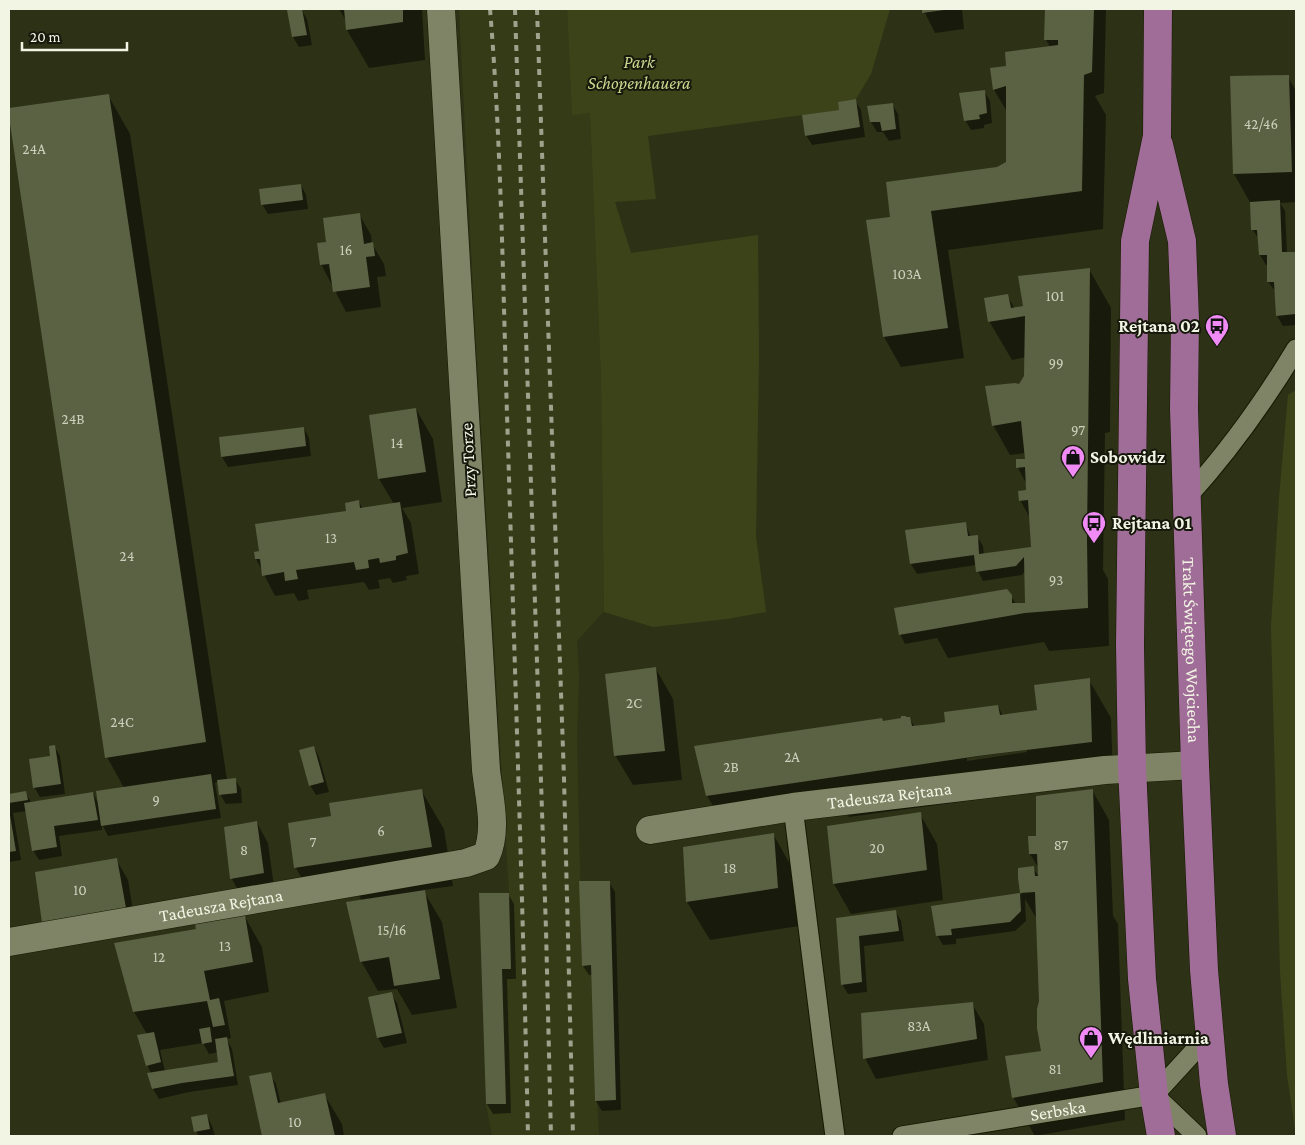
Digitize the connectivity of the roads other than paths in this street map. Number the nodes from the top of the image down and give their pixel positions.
1 (440, 9) edge
2 (1158, 9) edge
3 (1157, 136) junction
4 (1296, 349) edge
5 (1188, 496) junction
6 (1195, 765) junction
7 (1132, 767) junction
8 (793, 807) junction
9 (650, 830) dead end
10 (434, 870) joint
11 (9, 942) edge
12 (1210, 1035) junction
13 (1154, 1094) junction
14 (835, 1136) edge
15 (902, 1136) edge
16 (1162, 1136) edge
17 (1197, 1136) edge
18 (1222, 1136) edge

1 - 10 street, Przy Torze
2 - 3 main road, Trakt Świętego Wojciecha
3 - 5 main road, Trakt Świętego Wojciecha
3 - 7 main road, Trakt Świętego Wojciecha
4 - 5 lane
5 - 6 main road, Trakt Świętego Wojciecha
6 - 7 street, Tadeusza Rejtana
6 - 12 main road, Trakt Świętego Wojciecha
7 - 8 street, Tadeusza Rejtana
7 - 13 main road, Trakt Świętego Wojciecha
8 - 9 street, Tadeusza Rejtana
8 - 14 lane
10 - 11 street, Tadeusza Rejtana
12 - 13 lane
12 - 18 main road, Trakt Świętego Wojciecha
13 - 15 lane, Serbska
13 - 16 main road, Trakt Świętego Wojciecha
13 - 17 lane

